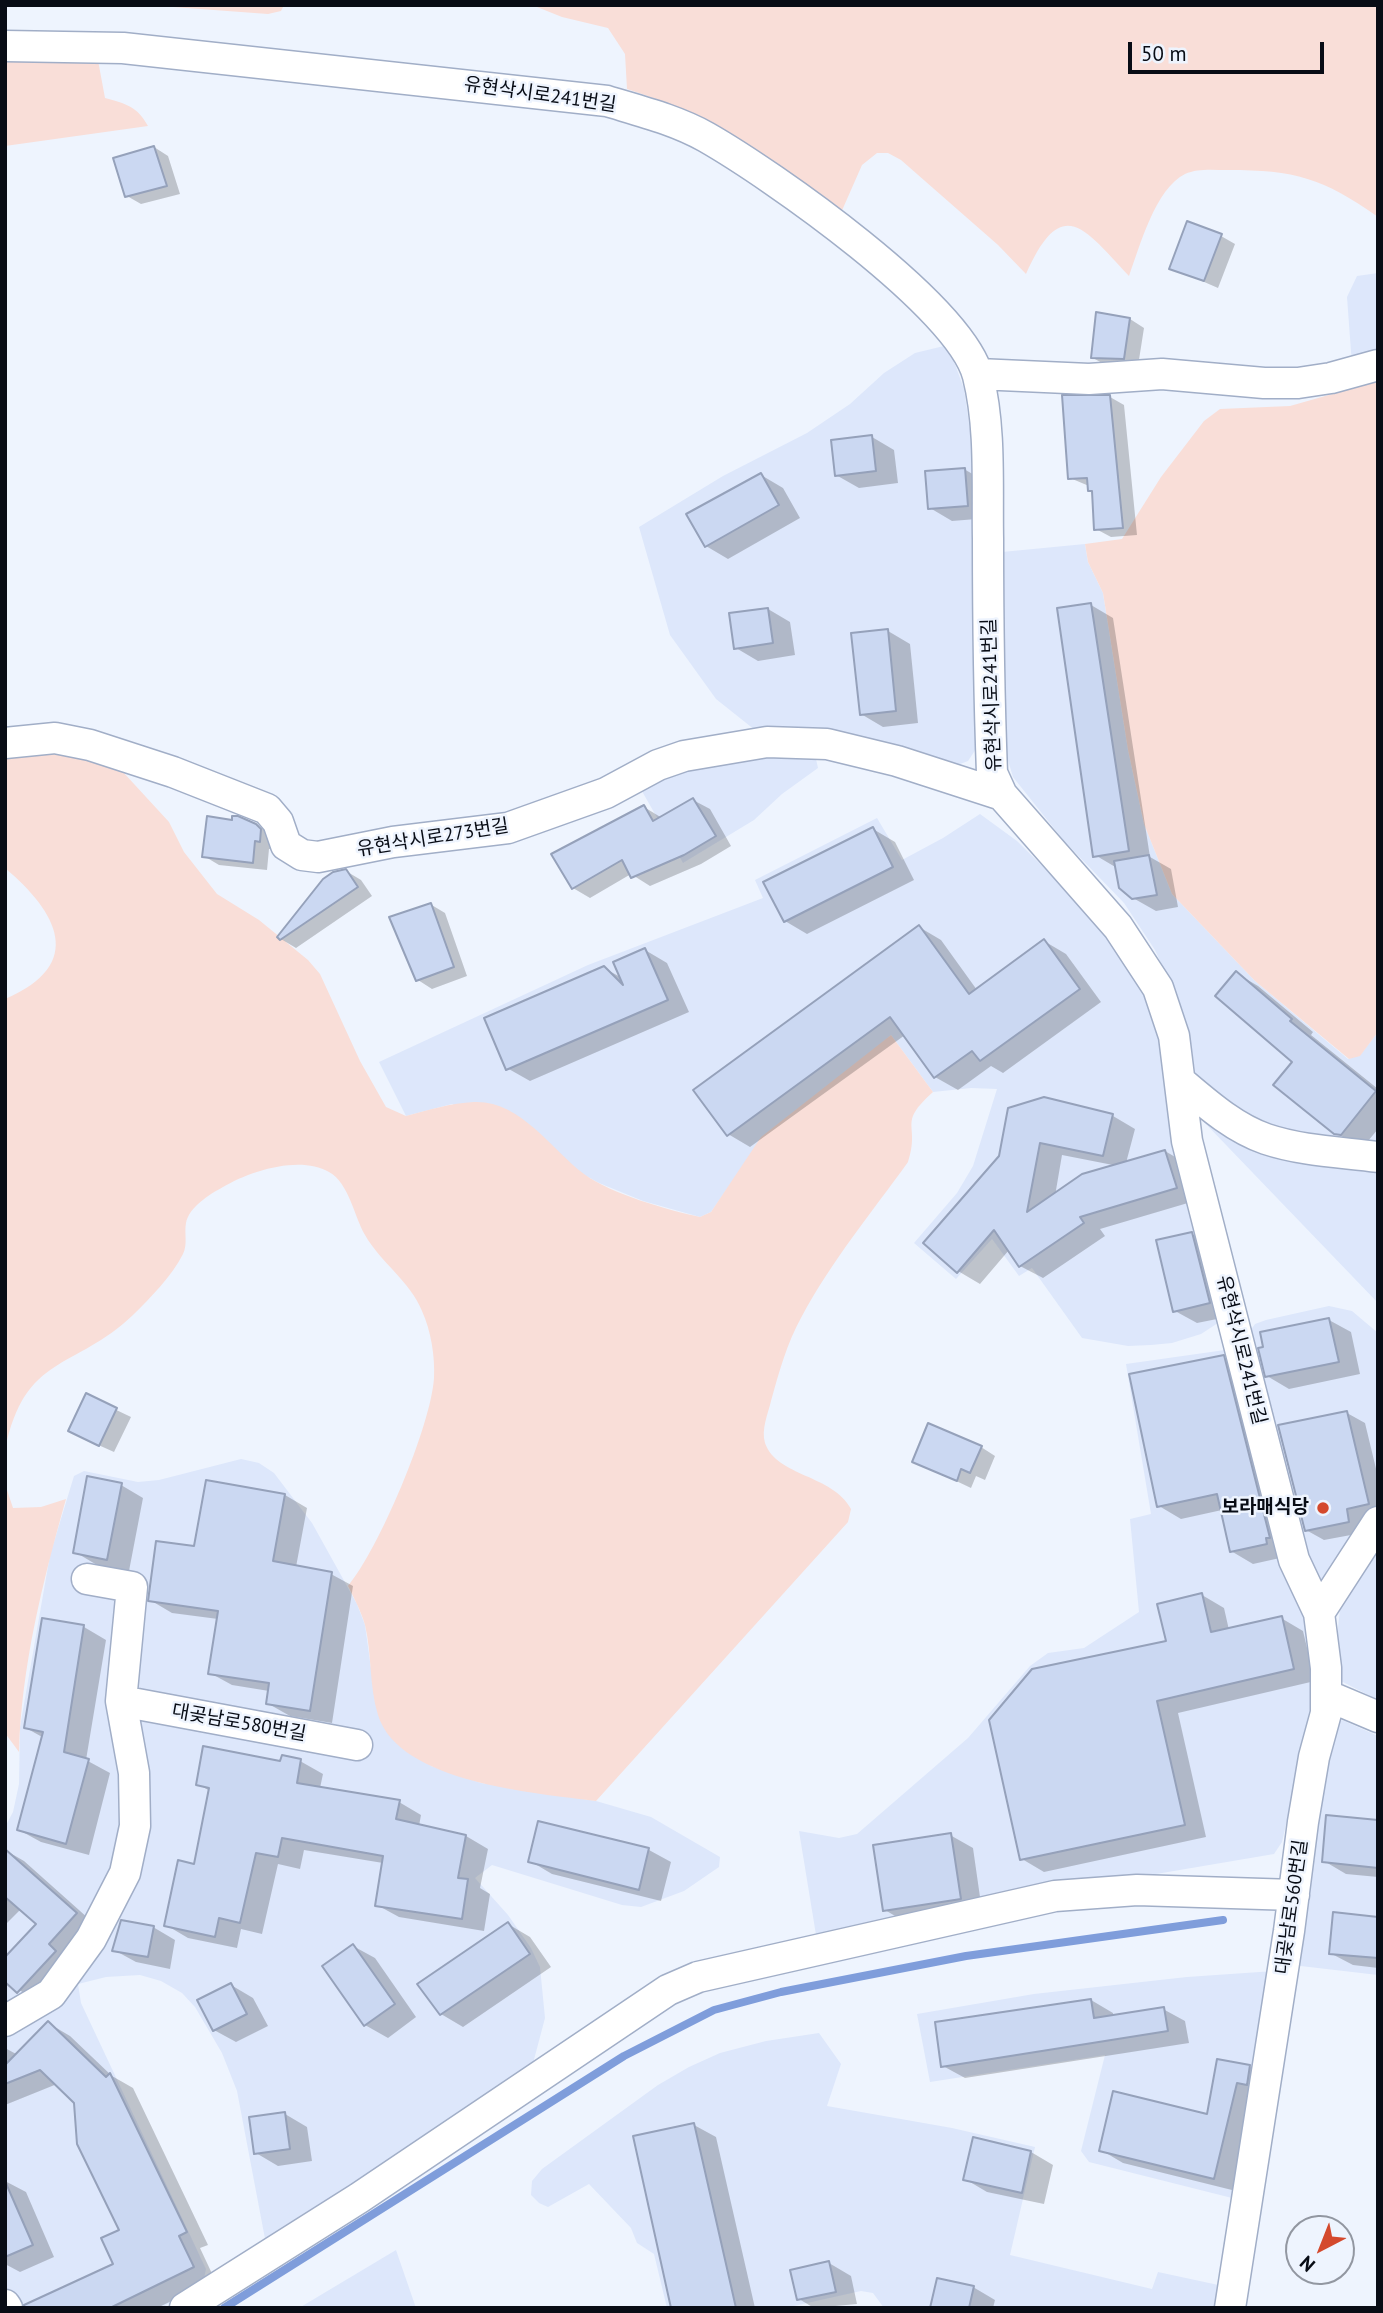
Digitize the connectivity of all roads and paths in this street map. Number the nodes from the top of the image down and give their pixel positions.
1 (5, 46) edge
2 (1378, 365) edge
3 (978, 374) junction
4 (5, 743) edge
5 (1002, 795) junction
6 (1181, 1082) junction
7 (1378, 1157) edge
8 (1378, 1522) edge
9 (88, 1579) dead end
10 (1319, 1613) junction
11 (1326, 1695) junction
12 (121, 1701) junction
13 (1378, 1717) edge
14 (358, 1745) dead end
15 (1294, 1895) junction
16 (5, 2021) edge
17 (185, 2308) edge
18 (1230, 2308) edge

1 - 3 lane, 유현삭시로241번길
2 - 3 lane
3 - 5 lane, 유현삭시로241번길
4 - 5 lane, 유현삭시로273번길
5 - 6 lane, 유현삭시로241번길
6 - 7 lane
6 - 10 lane, 유현삭시로241번길
8 - 10 lane
9 - 12 lane
10 - 11 lane, 대곶남로560번길
11 - 13 lane
11 - 15 lane, 대곶남로560번길
12 - 14 lane, 대곶남로580번길
12 - 16 lane
15 - 17 lane
15 - 18 lane, 대곶남로560번길

